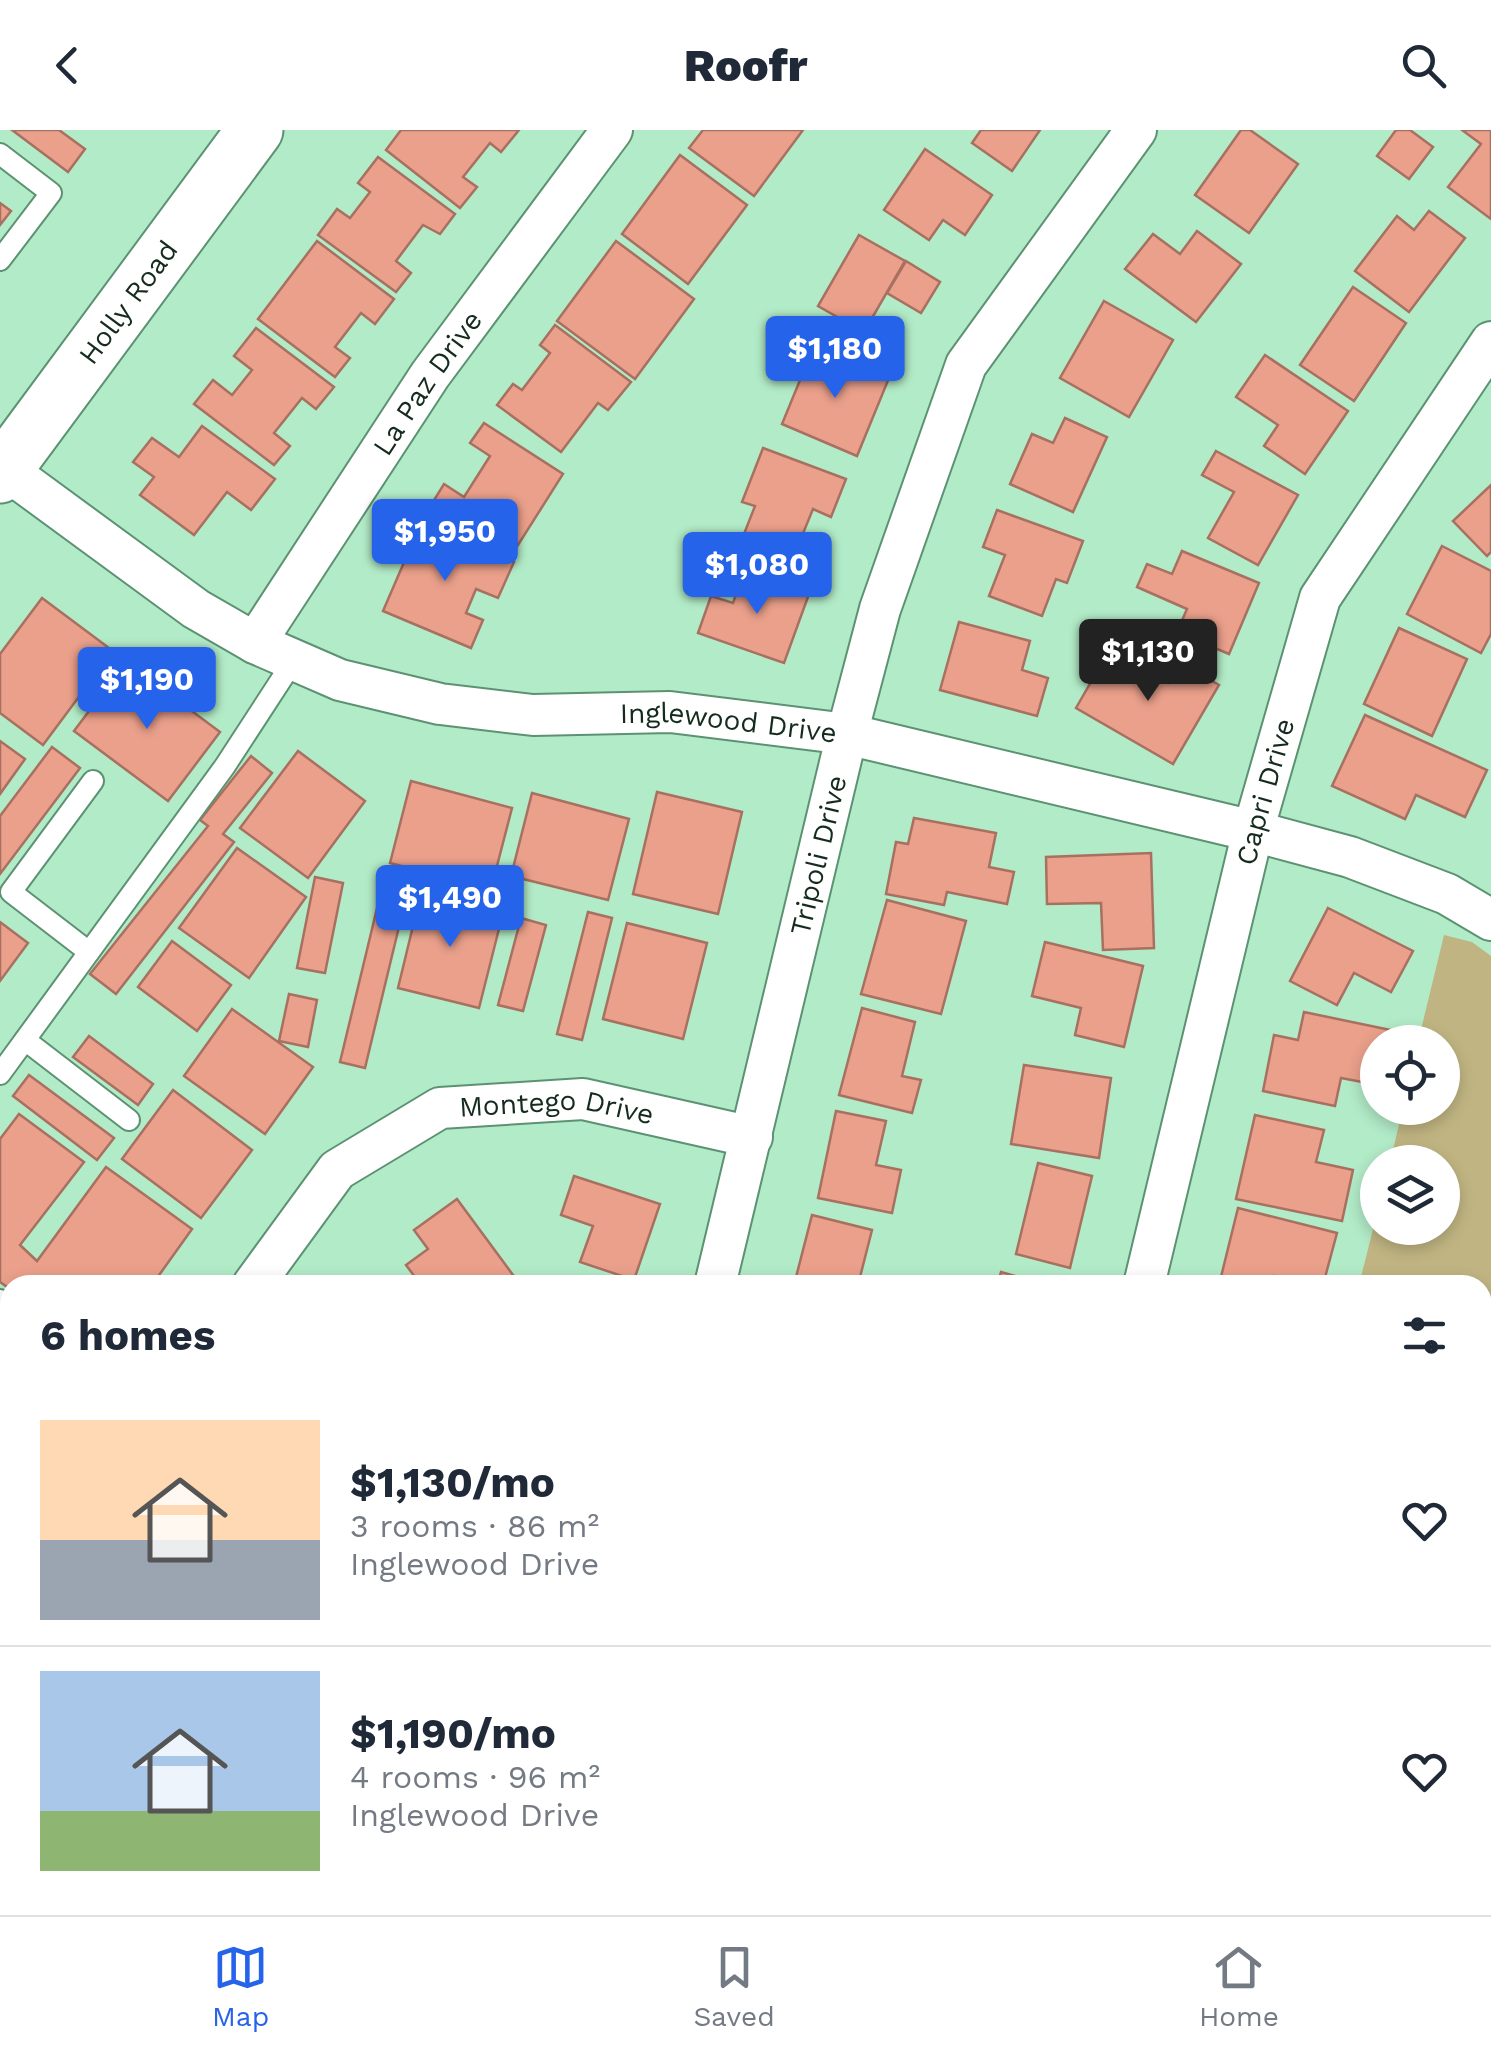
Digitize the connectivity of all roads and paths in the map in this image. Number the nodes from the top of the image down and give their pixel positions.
1 (255, 130) edge
2 (612, 130) edge
3 (1136, 130) edge
4 (0, 154) edge
5 (0, 260) edge
6 (1485, 362) edge
7 (2, 472) edge
8 (255, 644) junction
9 (294, 660) junction
10 (847, 734) junction
11 (93, 781) dead end
12 (1253, 830) junction
13 (1491, 920) edge
14 (89, 952) junction
15 (25, 1040) junction
16 (0, 1074) edge
17 (129, 1120) dead end
18 (752, 1138) junction
19 (260, 1275) edge
20 (718, 1275) edge
21 (1146, 1275) edge

1 - 7 main road, Holly Road
2 - 8 street, La Paz Drive
3 - 10 street, Tripoli Drive
4 - 5 lane
6 - 12 street, Capri Drive
7 - 8 street, Inglewood Drive
8 - 9 street, Inglewood Drive
9 - 10 street, Inglewood Drive
9 - 14 lane
10 - 12 street, Inglewood Drive
10 - 18 street, Tripoli Drive
11 - 14 lane
12 - 13 street, Inglewood Drive
12 - 21 street, Capri Drive
14 - 15 lane
15 - 16 lane
15 - 17 lane
18 - 19 street, Montego Drive
18 - 20 street, Tripoli Drive

